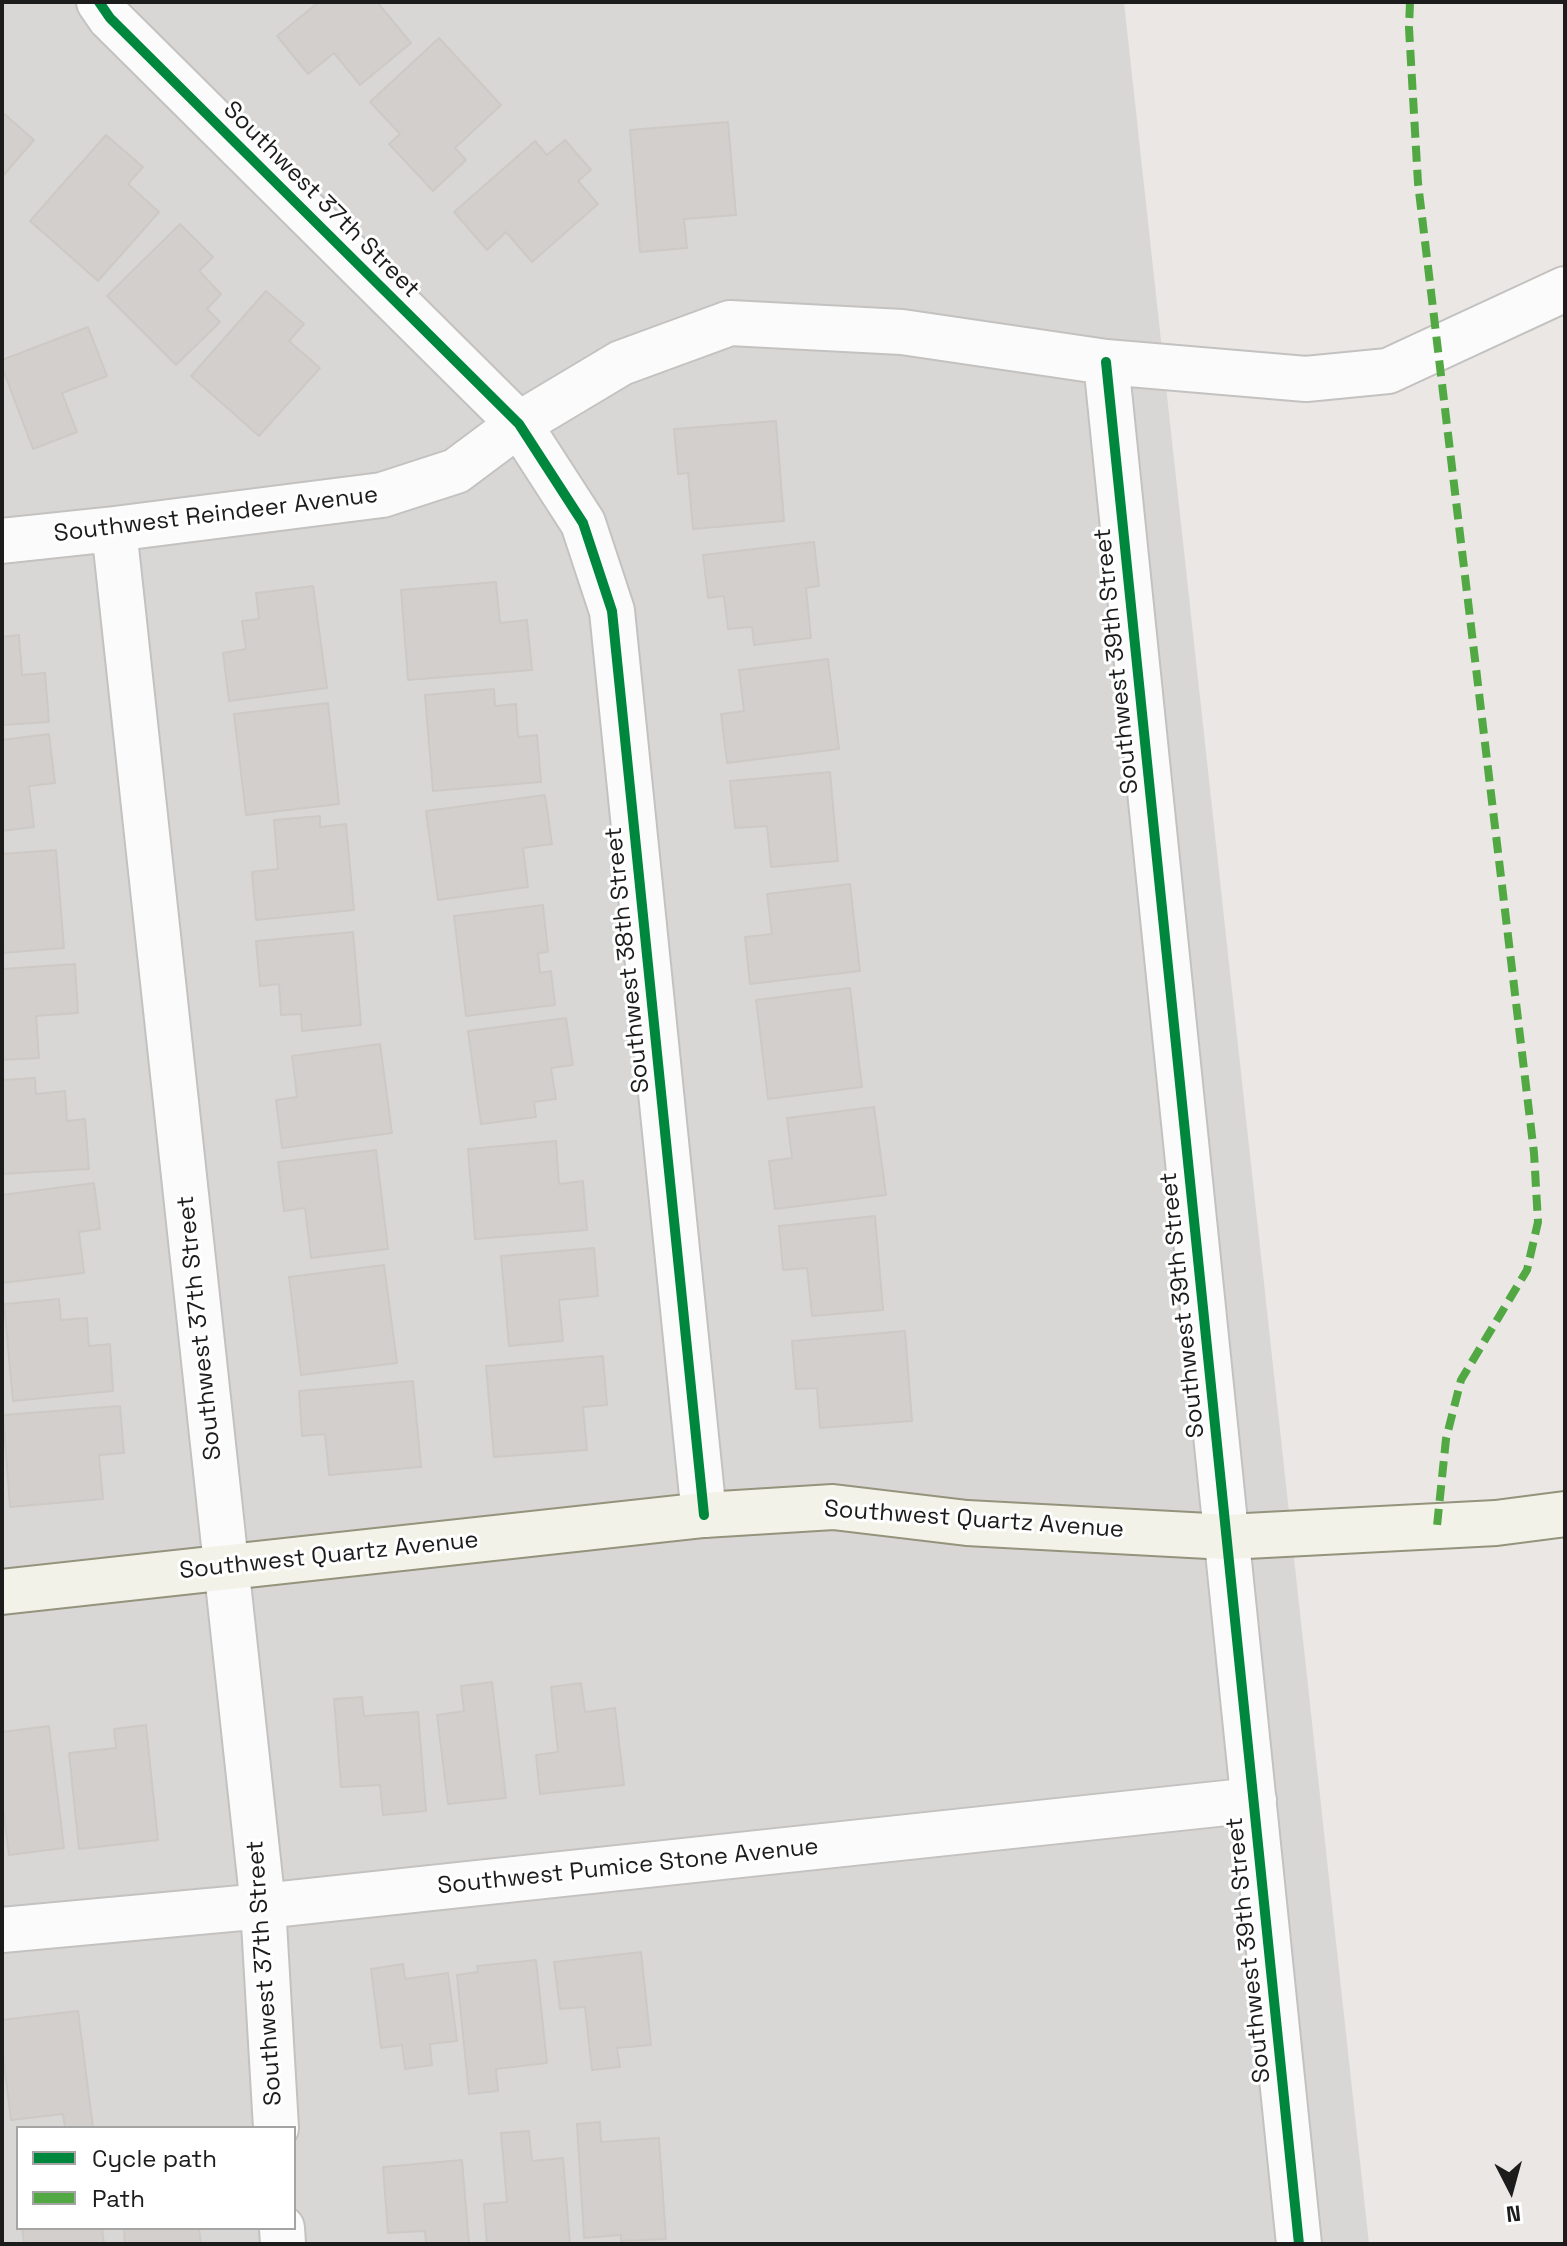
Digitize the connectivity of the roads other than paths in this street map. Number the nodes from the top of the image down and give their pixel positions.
1 (99, 2) edge
2 (1565, 289) edge
3 (1106, 362) junction
4 (519, 424) junction
5 (114, 529) junction
6 (2, 541) edge
7 (1565, 1514) edge
8 (704, 1515) junction
9 (1227, 1537) junction
10 (225, 1568) junction
11 (2, 1592) edge
12 (1254, 1800) junction
13 (263, 1906) junction
14 (2, 1930) edge
15 (276, 2126) edge
16 (1299, 2244) edge

1 - 4 street, Southwest 37th Street
2 - 3 street, Southwest Reindeer Avenue
3 - 4 street, Southwest Reindeer Avenue
3 - 9 street, Southwest 39th Street
4 - 5 street, Southwest Reindeer Avenue
4 - 8 street, Southwest 38th Street
5 - 6 street, Southwest Reindeer Avenue
5 - 10 street, Southwest 37th Street
7 - 9 street, Southwest Quartz Avenue
8 - 9 street, Southwest Quartz Avenue
8 - 10 street, Southwest Quartz Avenue
9 - 12 street, Southwest 39th Street
10 - 11 street, Southwest Quartz Avenue
10 - 13 street, Southwest 37th Street
12 - 13 street, Southwest Pumice Stone Avenue
12 - 16 street, Southwest 39th Street
13 - 14 street, Southwest Pumice Stone Avenue
13 - 15 street, Southwest 37th Street

